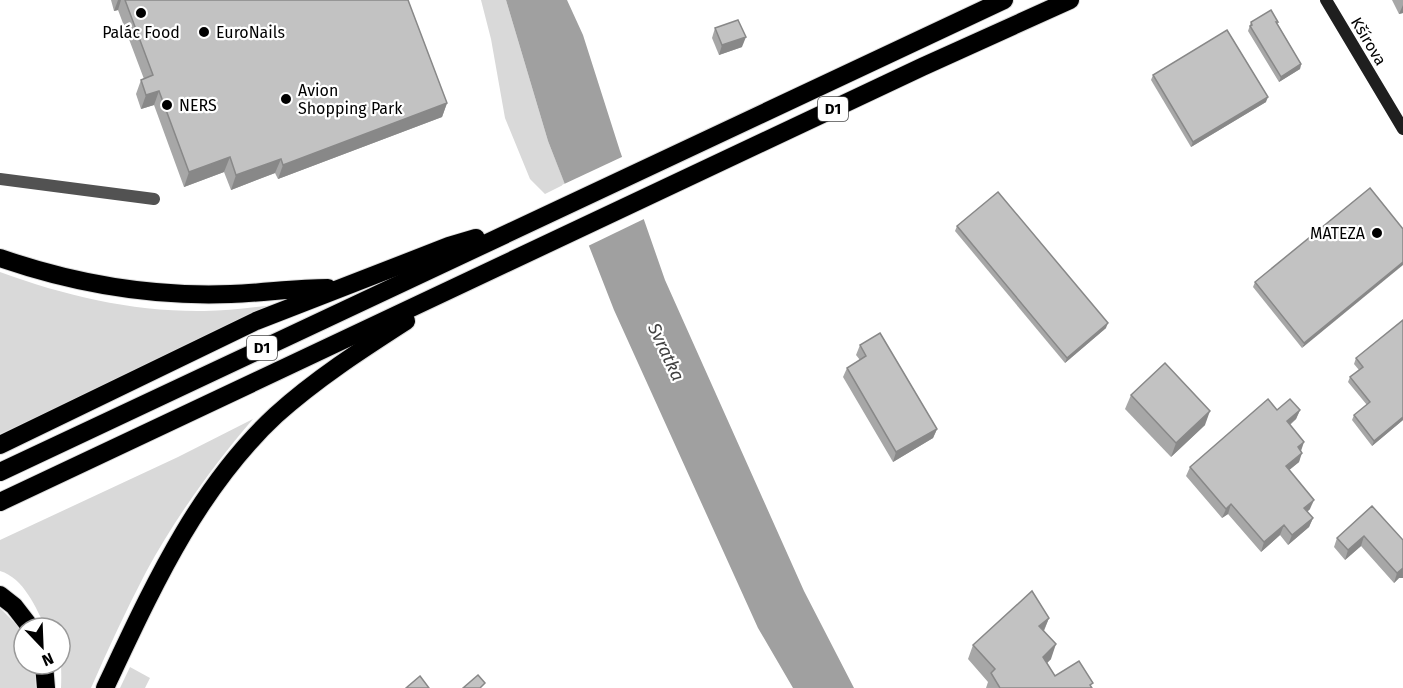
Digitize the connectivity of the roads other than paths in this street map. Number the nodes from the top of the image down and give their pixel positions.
1 (1004, 0) edge
2 (1070, 0) edge
3 (1326, 0) edge
4 (1403, 129) edge
5 (0, 179) edge
6 (154, 199) dead end
7 (524, 225) junction
8 (0, 258) edge
9 (457, 287) junction
10 (339, 288) junction
11 (0, 445) edge
12 (0, 472) edge
13 (0, 502) edge
14 (0, 595) edge
15 (22, 616) edge
16 (105, 688) edge

1 - 7 highway, D1
2 - 9 highway, D1
3 - 4 street, Kšírova
5 - 6 street
7 - 10 highway
7 - 12 highway, D1
8 - 10 highway
9 - 13 highway, D1
9 - 16 highway
10 - 11 highway
14 - 15 highway

